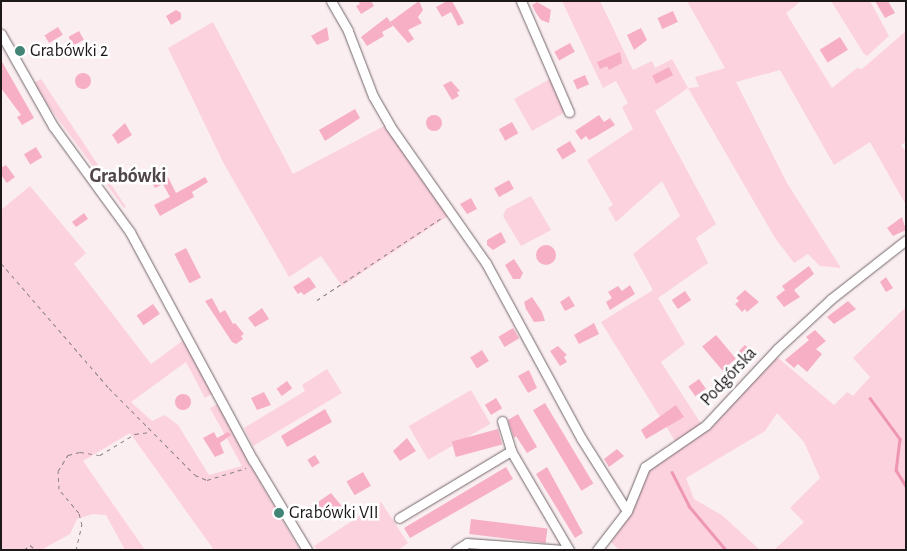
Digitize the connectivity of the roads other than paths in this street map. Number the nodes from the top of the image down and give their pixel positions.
1 (331, 1) edge
2 (521, 1) edge
3 (1, 34) edge
4 (569, 112) dead end
5 (906, 240) edge
6 (502, 420) dead end
7 (511, 450) junction
8 (626, 511) junction
9 (399, 518) dead end
10 (307, 550) edge
11 (456, 550) edge
12 (564, 550) edge
13 (569, 550) edge
14 (597, 550) edge

1 - 8 street
2 - 4 street
3 - 10 street
5 - 8 street, Podgórska
6 - 7 street
7 - 9 street
7 - 13 street
8 - 14 street, Podgórska
11 - 12 street

